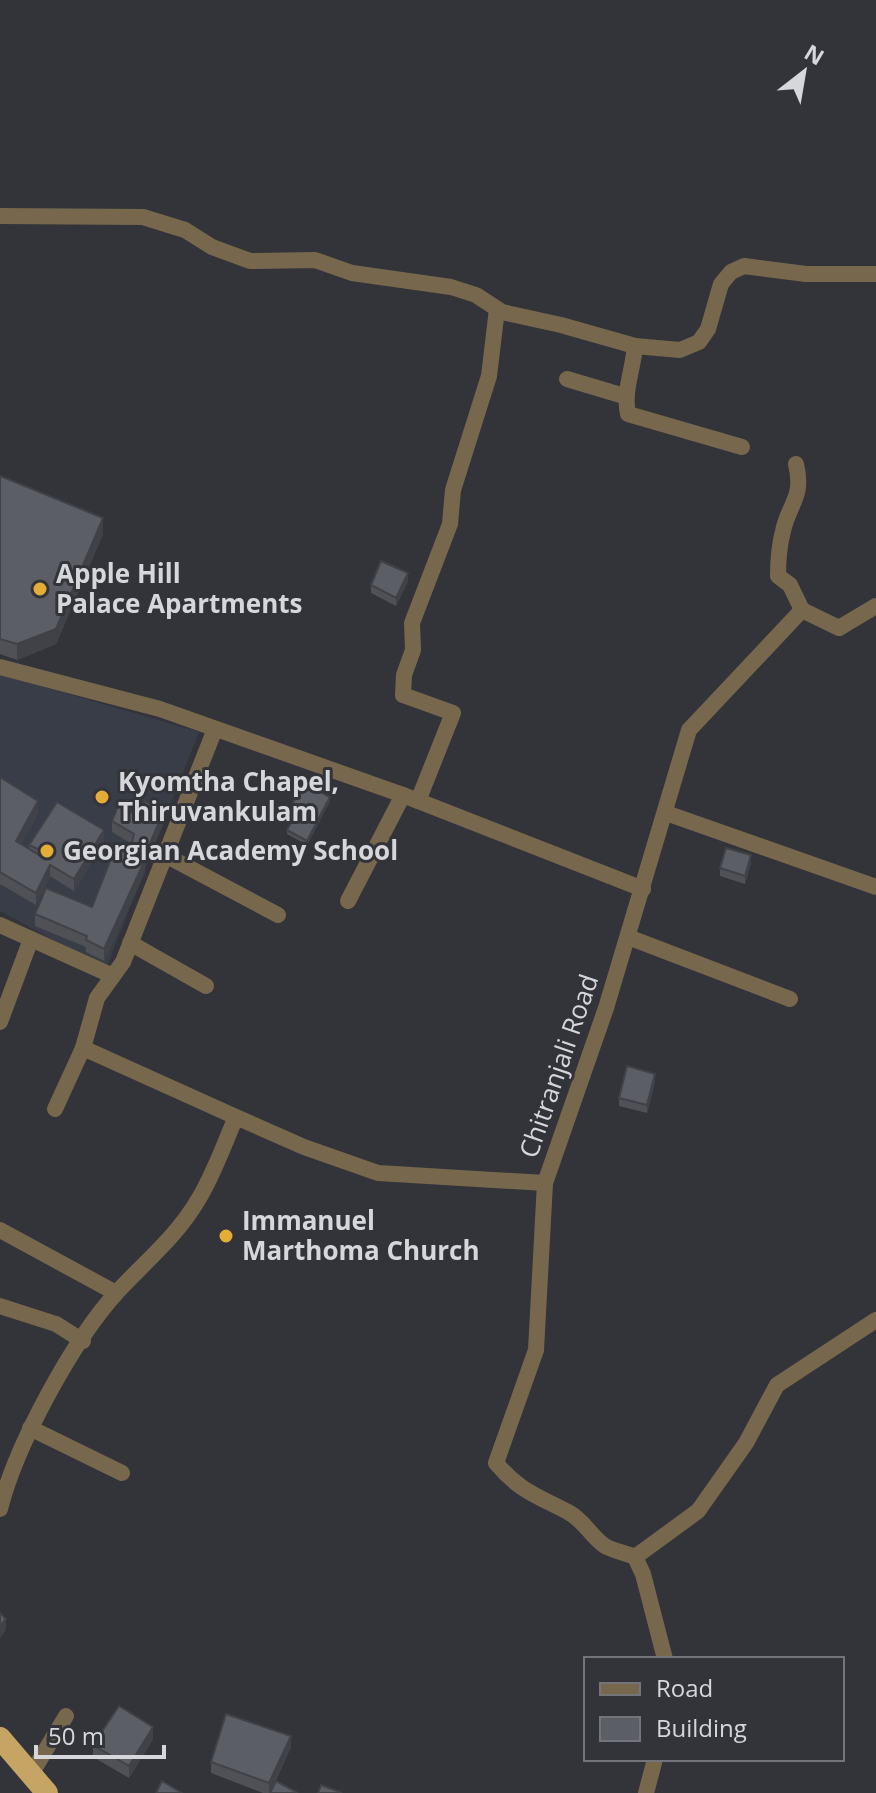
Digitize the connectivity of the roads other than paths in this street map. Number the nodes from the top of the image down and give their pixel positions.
1 (0, 216) edge
2 (876, 274) edge
3 (497, 309) junction
4 (635, 346) junction
5 (567, 379) dead end
6 (624, 396) junction
7 (742, 447) dead end
8 (796, 464) dead end
9 (876, 606) edge
10 (802, 610) junction
11 (0, 667) edge
12 (215, 729) junction
13 (411, 798) junction
14 (666, 813) junction
15 (167, 856) junction
16 (876, 887) edge
17 (643, 889) junction
18 (348, 901) dead end
19 (278, 915) dead end
20 (0, 925) edge
21 (628, 937) junction
22 (31, 939) junction
23 (130, 943) junction
24 (113, 976) junction
25 (206, 986) dead end
26 (790, 999) dead end
27 (0, 1022) edge
28 (83, 1048) junction
29 (55, 1109) dead end
30 (236, 1117) junction
31 (545, 1183) junction
32 (0, 1230) edge
33 (116, 1293) junction
34 (0, 1306) edge
35 (876, 1320) edge
36 (83, 1341) junction
37 (30, 1428) junction
38 (122, 1473) dead end
39 (0, 1509) edge
40 (635, 1557) junction
41 (664, 1657) edge
42 (66, 1716) dead end
43 (0, 1738) edge
44 (654, 1761) edge
45 (30, 1776) junction
46 (47, 1793) edge
47 (646, 1793) edge

1 - 3 street
2 - 4 street
3 - 4 street
3 - 13 street
4 - 6 street
5 - 6 street
6 - 7 street
8 - 10 street
9 - 10 street
10 - 14 street, Chitranjali Road
11 - 12 street
12 - 13 street
12 - 15 street
13 - 17 street
13 - 18 street
14 - 16 street
14 - 17 street, Chitranjali Road
15 - 19 street
15 - 23 street
17 - 21 street, Chitranjali Road
20 - 22 street
21 - 26 street
21 - 31 street, Chitranjali Road
22 - 24 street
22 - 27 street
23 - 24 street
23 - 25 street
24 - 28 street
28 - 29 street
28 - 30 street, Chitranjali Road
30 - 31 street, Chitranjali Road
30 - 33 street
31 - 40 street
32 - 33 street
33 - 36 street
34 - 36 street
35 - 40 street
36 - 37 street
37 - 38 street
37 - 39 street
40 - 41 street
42 - 45 street
43 - 45 highway
44 - 47 street
45 - 46 highway

